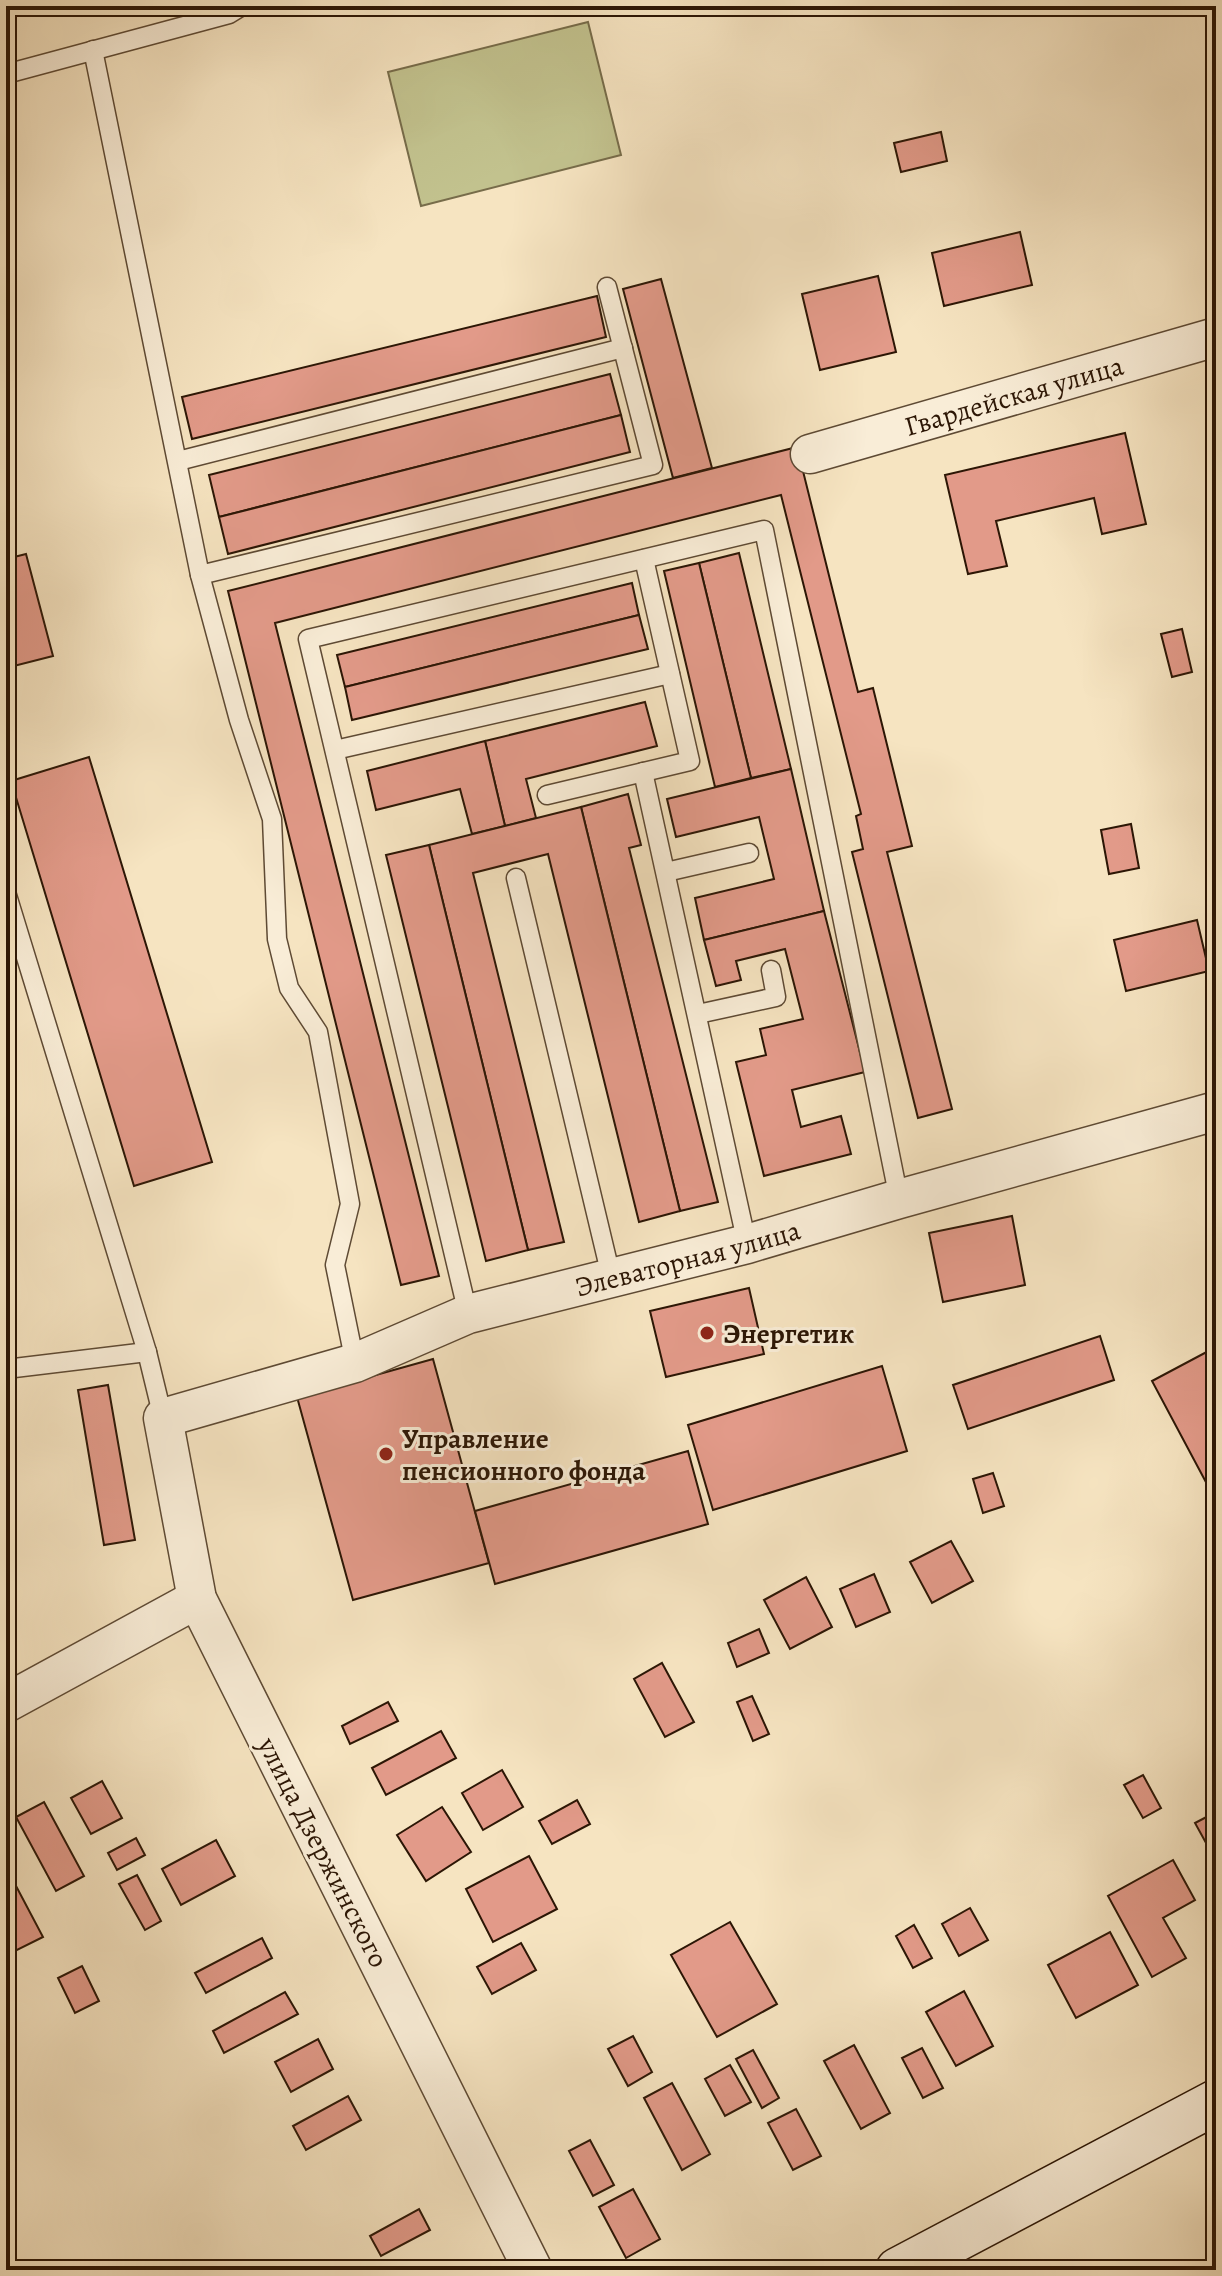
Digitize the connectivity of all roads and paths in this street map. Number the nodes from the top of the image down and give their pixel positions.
1 (242, 6) edge
2 (93, 50) junction
3 (6, 74) edge
4 (607, 287) dead end
5 (1216, 337) edge
6 (623, 348) junction
7 (810, 454) dead end
8 (178, 461) junction
9 (644, 559) junction
10 (200, 575) junction
11 (670, 674) junction
12 (335, 750) junction
13 (643, 772) junction
14 (547, 795) dead end
15 (749, 853) dead end
16 (666, 872) junction
17 (516, 878) dead end
18 (6, 892) edge
19 (771, 970) dead end
20 (698, 1014) junction
21 (1216, 1111) edge
22 (899, 1199) junction
23 (747, 1244) junction
24 (611, 1276) junction
25 (468, 1314) junction
26 (147, 1352) junction
27 (355, 1363) junction
28 (6, 1369) edge
29 (163, 1418) junction
30 (197, 1599) junction
31 (6, 1703) edge
32 (1216, 2102) edge
33 (533, 2270) edge
34 (898, 2270) edge

1 - 2 lane
2 - 3 lane
2 - 8 lane
4 - 6 lane
5 - 7 street, Гвардейская улица
6 - 8 lane
6 - 10 lane
8 - 10 lane
9 - 11 lane
9 - 12 lane
9 - 22 lane
10 - 27 lane
11 - 12 lane
11 - 13 lane
12 - 25 lane
13 - 14 lane
13 - 16 lane
15 - 16 lane
16 - 20 lane
17 - 24 lane
18 - 26 lane
19 - 20 lane
20 - 23 lane
21 - 22 street, Элеваторная улица
22 - 23 street, Элеваторная улица
23 - 24 street, Элеваторная улица
24 - 25 street, Элеваторная улица
25 - 27 street, Элеваторная улица
26 - 28 lane
26 - 29 lane
27 - 29 street, Элеваторная улица
29 - 30 street, улица Дзержинского
30 - 31 street
30 - 33 street, улица Дзержинского
32 - 34 street

